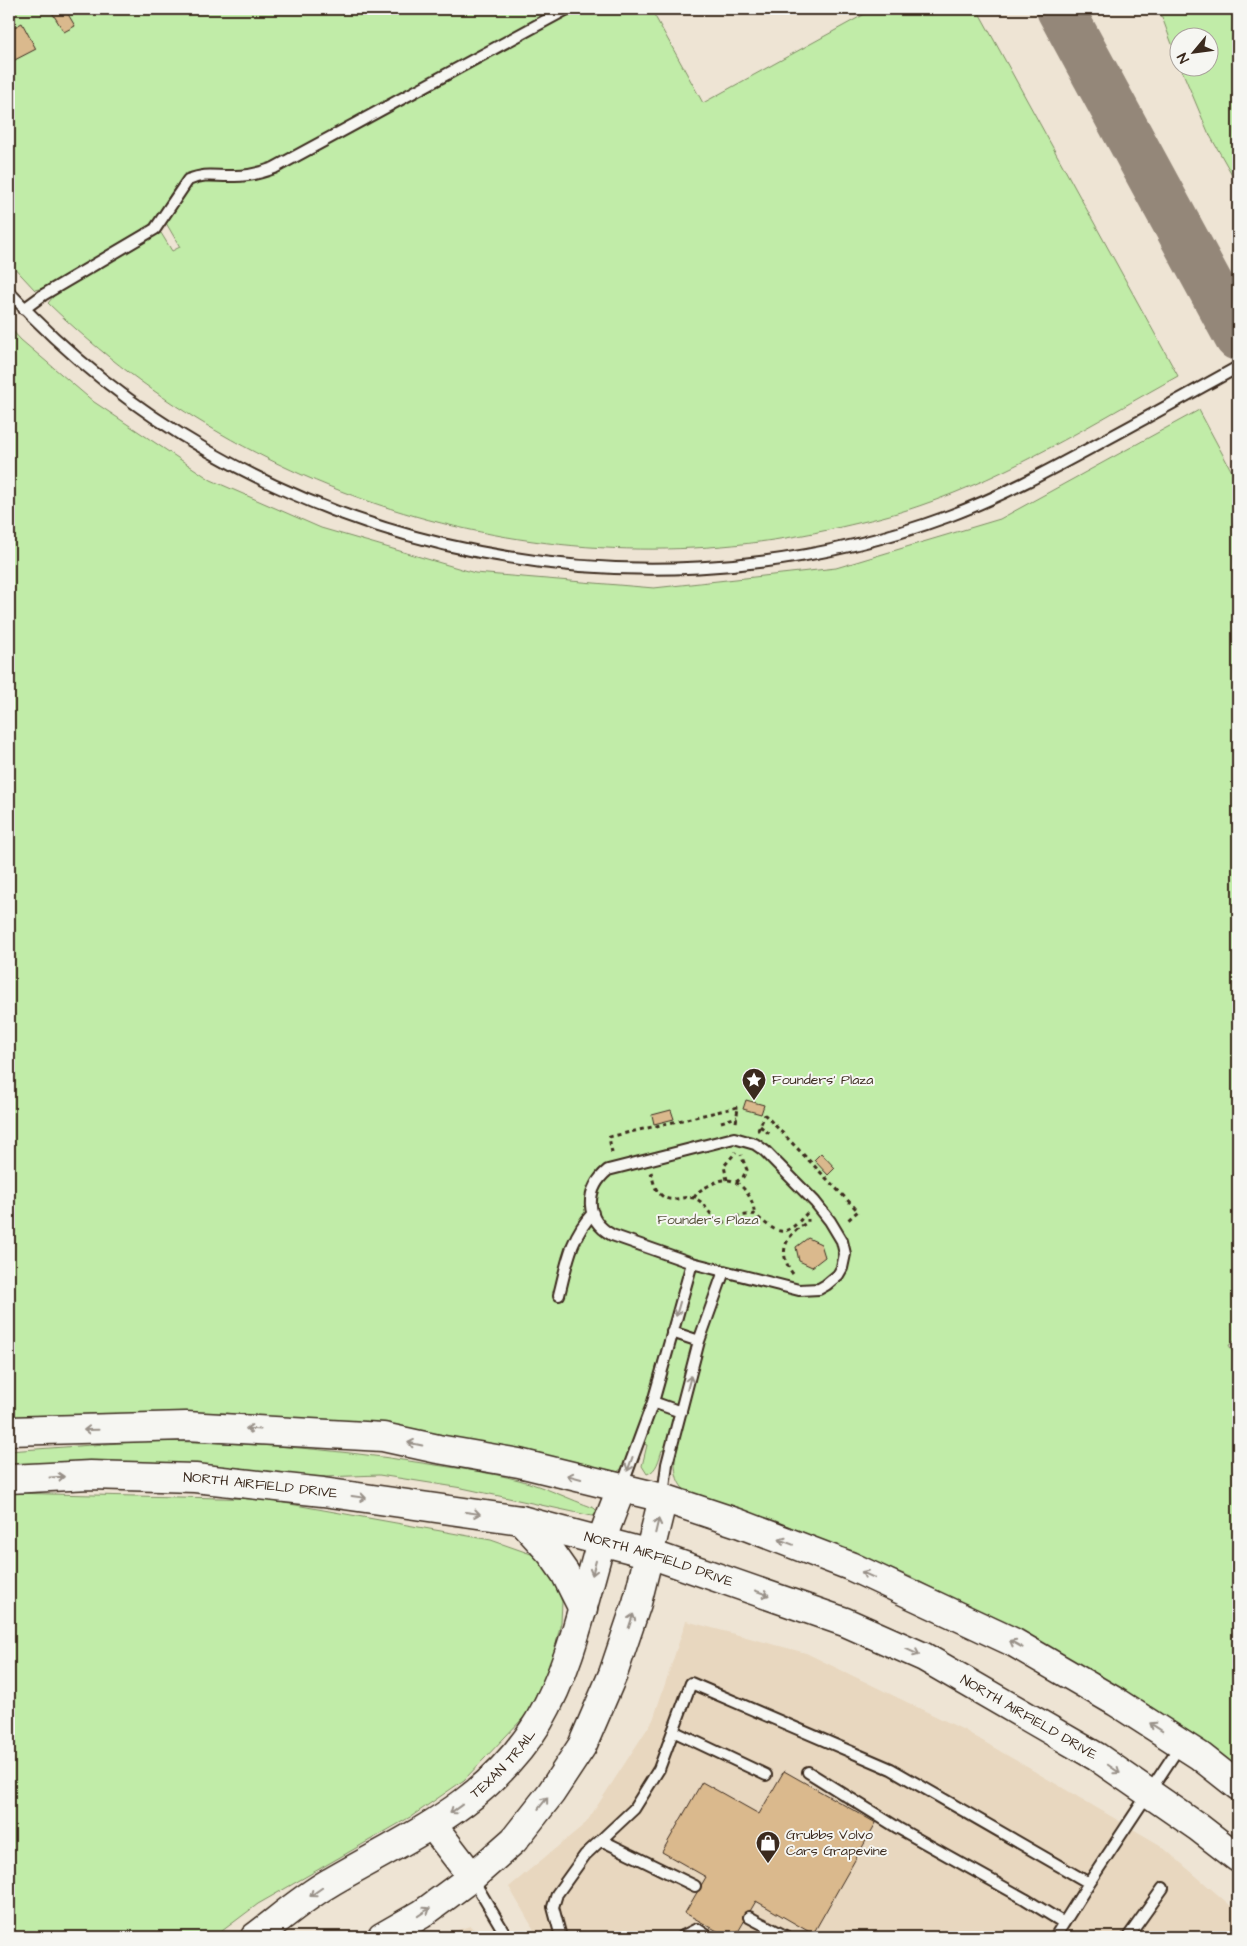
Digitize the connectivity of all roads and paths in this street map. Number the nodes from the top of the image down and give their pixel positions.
1 (567, 9) edge
2 (11, 299) edge
3 (24, 309) junction
4 (1238, 367) edge
5 (737, 1117) junction
6 (721, 1122) dead end
7 (744, 1126) dead end
8 (760, 1126) junction
9 (751, 1128) dead end
10 (772, 1136) dead end
11 (612, 1153) dead end
12 (648, 1159) junction
13 (727, 1180) junction
14 (735, 1182) junction
15 (694, 1198) junction
16 (815, 1202) junction
17 (593, 1213) junction
18 (754, 1214) junction
19 (808, 1220) dead end
20 (847, 1221) dead end
21 (692, 1263) junction
22 (724, 1271) junction
23 (794, 1275) dead end
24 (558, 1295) dead end
25 (672, 1332) junction
26 (699, 1341) junction
27 (653, 1402) junction
28 (681, 1412) junction
29 (9, 1431) edge
30 (9, 1479) edge
31 (621, 1489) junction
32 (663, 1498) junction
33 (521, 1520) junction
34 (602, 1541) junction
35 (650, 1554) junction
36 (583, 1609) junction
37 (673, 1731) junction
38 (1181, 1744) junction
39 (808, 1772) dead end
40 (766, 1775) dead end
41 (1238, 1786) edge
42 (1148, 1792) junction
43 (433, 1826) junction
44 (601, 1840) junction
45 (1238, 1858) edge
46 (472, 1877) junction
47 (1089, 1883) junction
48 (695, 1886) dead end
49 (1163, 1888) dead end
50 (749, 1917) dead end
51 (1060, 1930) edge
52 (255, 1937) edge
53 (382, 1937) edge
54 (507, 1937) edge
55 (561, 1937) edge
56 (681, 1937) edge
57 (710, 1937) edge
58 (787, 1937) edge
59 (1068, 1937) edge
60 (1128, 1937) edge

1 - 3 lane
2 - 3 lane
3 - 4 lane
5 - 6 path
5 - 7 path
5 - 11 path
8 - 9 path
8 - 10 path
8 - 20 path
12 - 15 path
12 - 16 lane
12 - 17 lane
13 - 14 path
13 - 14 path
13 - 15 path
14 - 18 path
15 - 18 path
16 - 18 path
16 - 22 lane
17 - 21 lane
17 - 24 lane
19 - 23 path
21 - 22 lane
21 -> 25 lane
22 - 26 lane
25 - 26 lane
25 - 27 lane
28 -> 26 lane
27 - 28 lane
27 -> 31 lane
28 - 32 lane
31 -> 29 main road
30 -> 33 main road, NORTH AIRFIELD DRIVE
31 - 32 main road
31 - 34 main road, TEXAN TRAIL
35 -> 32 main road
38 -> 32 main road
33 - 34 main road, NORTH AIRFIELD DRIVE
33 - 36 main road
34 - 35 main road, NORTH AIRFIELD DRIVE
34 -> 36 main road, TEXAN TRAIL
35 -> 42 main road, NORTH AIRFIELD DRIVE
46 -> 35 main road
36 -> 43 main road, TEXAN TRAIL
37 - 40 lane
37 - 44 lane
37 - 47 lane
38 - 41 main road
38 - 42 lane
39 - 51 lane
42 - 45 main road, NORTH AIRFIELD DRIVE
42 - 47 lane
43 - 46 main road
43 -> 52 main road, TEXAN TRAIL
44 - 48 lane
44 - 55 lane
53 -> 46 main road
46 - 54 lane
47 - 51 lane
49 - 60 lane
50 - 58 lane
51 - 59 lane
56 - 57 lane

